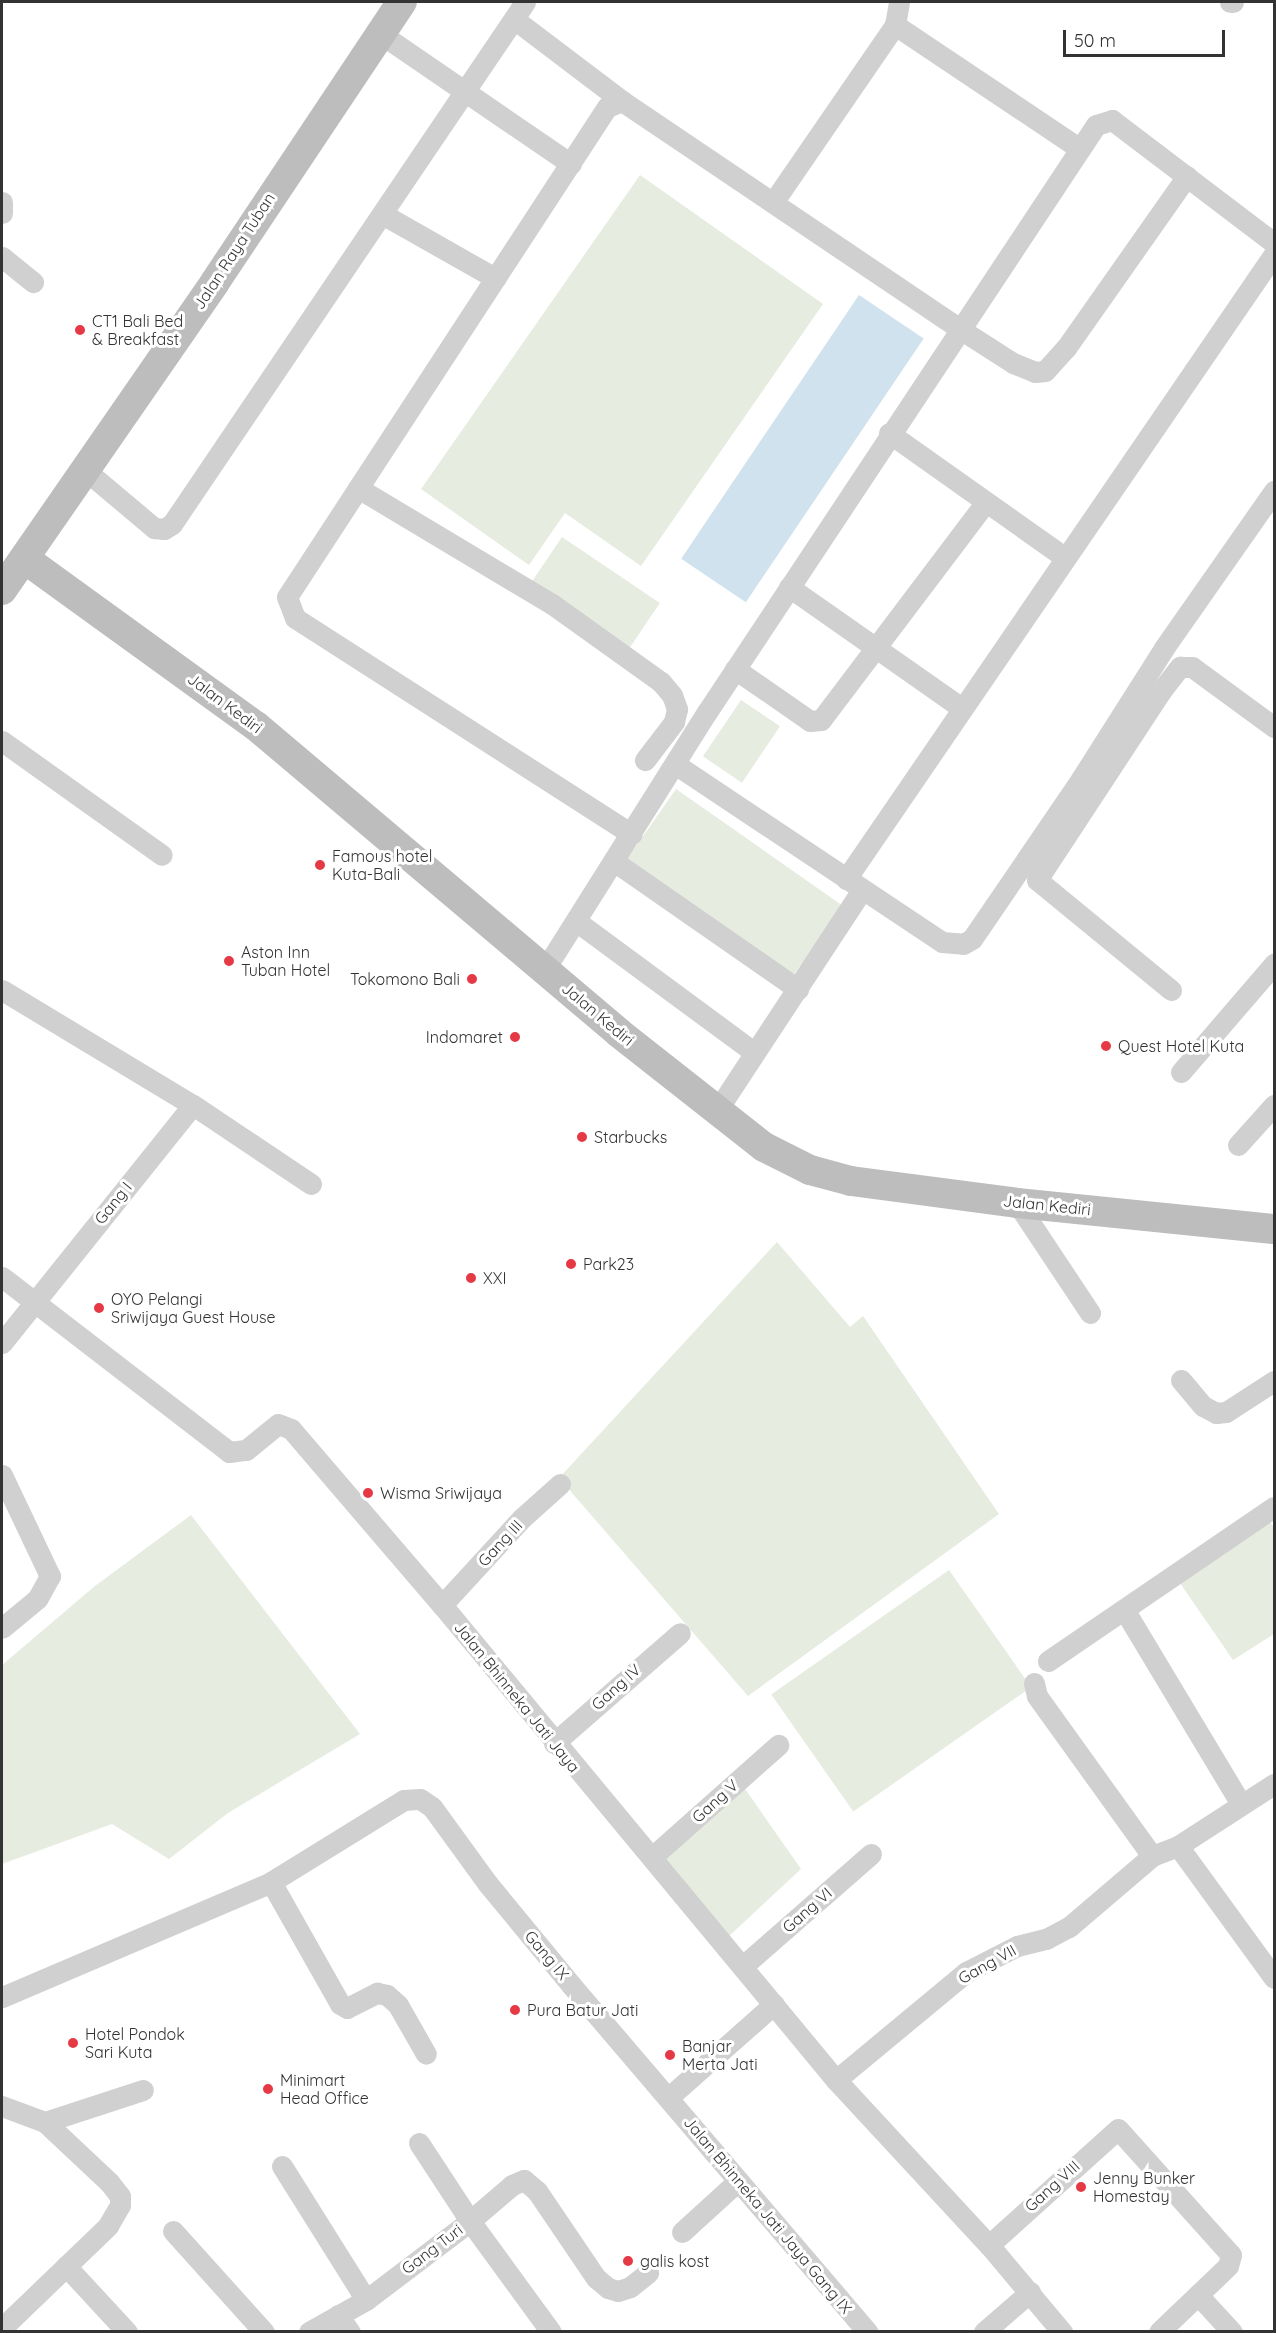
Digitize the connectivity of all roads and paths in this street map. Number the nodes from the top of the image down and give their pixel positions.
1 (402, 2) edge
2 (899, 2) edge
3 (519, 10) edge
4 (895, 25) junction
5 (381, 34) junction
6 (465, 92) junction
7 (622, 100) junction
8 (1079, 148) junction
9 (571, 164) junction
10 (1187, 176) junction
11 (774, 201) junction
12 (2, 202) edge
13 (2, 213) edge
14 (384, 215) junction
15 (1275, 243) edge
16 (1275, 254) edge
17 (2, 257) edge
18 (495, 278) junction
19 (33, 282) dead end
20 (960, 329) junction
21 (889, 433) junction
22 (84, 469) junction
23 (357, 488) junction
24 (1275, 491) edge
25 (986, 502) junction
26 (1064, 557) junction
27 (25, 559) junction
28 (789, 587) junction
29 (2, 590) edge
30 (877, 648) junction
31 (735, 669) junction
32 (1152, 685) junction
33 (962, 708) junction
34 (1275, 727) edge
35 (2, 741) edge
36 (645, 760) dead end
37 (675, 764) junction
38 (632, 834) junction
39 (162, 855) dead end
40 (615, 862) junction
41 (854, 884) junction
42 (576, 921) junction
43 (1275, 964) edge
44 (545, 969) junction
45 (798, 989) junction
46 (2, 990) edge
47 (1171, 990) dead end
48 (754, 1052) junction
49 (1181, 1072) dead end
50 (193, 1105) junction
51 (1275, 1105) edge
52 (716, 1112) junction
53 (1238, 1145) dead end
54 (311, 1184) dead end
55 (1017, 1203) junction
56 (1275, 1229) edge
57 (2, 1277) edge
58 (34, 1300) junction
59 (1090, 1313) dead end
60 (2, 1343) edge
61 (1181, 1380) dead end
62 (1275, 1381) edge
63 (2, 1475) edge
64 (560, 1484) dead end
65 (1275, 1507) edge
66 (442, 1605) junction
67 (1125, 1611) junction
68 (2, 1628) edge
69 (680, 1633) dead end
70 (1048, 1661) dead end
71 (1034, 1683) dead end
72 (554, 1743) junction
73 (778, 1745) dead end
74 (1275, 1784) edge
75 (1241, 1804) junction
76 (1178, 1846) junction
77 (871, 1854) dead end
78 (1152, 1856) junction
79 (652, 1857) junction
80 (271, 1882) junction
81 (742, 1966) junction
82 (1275, 1978) edge
83 (2, 1997) edge
84 (774, 2004) junction
85 (426, 2054) dead end
86 (836, 2080) junction
87 (143, 2090) dead end
88 (669, 2097) junction
89 (2, 2106) edge
90 (45, 2122) junction
91 (419, 2143) dead end
92 (282, 2166) dead end
93 (738, 2181) junction
94 (470, 2221) junction
95 (173, 2231) dead end
96 (682, 2232) dead end
97 (989, 2245) junction
98 (66, 2266) junction
99 (648, 2273) dead end
100 (1030, 2292) junction
101 (1198, 2295) junction
102 (366, 2300) junction
103 (344, 2323) edge
104 (2, 2328) edge
105 (127, 2331) edge
106 (264, 2331) edge
107 (309, 2331) edge
108 (551, 2331) edge
109 (867, 2331) edge
110 (984, 2331) edge
111 (1062, 2331) edge
112 (1159, 2331) edge
113 (1232, 2331) edge

1 - 5 main road, Jalan Raya Tuban
2 - 4 street
3 - 6 street
3 - 7 street
4 - 8 street
4 - 11 street
5 - 6 street
5 - 22 main road, Jalan Raya Tuban
6 - 9 street
6 - 14 street
7 - 9 street
7 - 11 street
8 - 10 street
8 - 20 street
9 - 18 street
10 - 15 street
10 - 20 street
11 - 20 street
12 - 13 street
14 - 18 street
14 - 22 street
16 - 26 street
17 - 19 street
18 - 23 street
20 - 21 street
21 - 25 street
21 - 28 street
22 - 27 main road, Jalan Raya Tuban
23 - 36 street
23 - 38 street
24 - 32 street
25 - 26 street
25 - 30 street
26 - 33 street
27 - 29 main road, Jalan Raya Tuban
27 - 44 main road, Jalan Kediri
28 - 30 street
28 - 31 street
30 - 31 street
30 - 33 street
31 - 37 street
32 - 34 street
32 - 41 street
32 - 47 street
33 - 41 street
35 - 39 street
37 - 38 street
37 - 41 street
38 - 40 street
40 - 42 street
40 - 45 street
41 - 45 street
42 - 44 street
42 - 48 street
43 - 49 street
44 - 52 main road, Jalan Kediri
45 - 48 street
46 - 50 street
48 - 52 street
50 - 54 street
50 - 58 street, Gang I
51 - 53 street
52 - 55 main road, Jalan Kediri
55 - 56 main road, Jalan Kediri
55 - 59 street
57 - 58 street
58 - 60 street, Gang I
58 - 66 street, Jalan Bhinneka Jati Jaya
61 - 62 street
63 - 68 street
64 - 66 street, Gang III
65 - 67 street
66 - 72 street, Jalan Bhinneka Jati Jaya
67 - 70 street
67 - 75 street
69 - 72 street, Gang IV
71 - 78 street
72 - 79 street, Jalan Bhinneka Jati Jaya
73 - 79 street, Gang V
74 - 75 street, Gang VII
75 - 76 street, Gang VII
76 - 78 street, Gang VII
76 - 82 street
77 - 81 street, Gang VI
78 - 86 street, Gang VII
79 - 81 street, Jalan Bhinneka Jati Jaya
80 - 83 street
80 - 85 street
80 - 88 street, Gang IX
81 - 84 street, Jalan Bhinneka Jati Jaya
84 - 86 street, Jalan Bhinneka Jati Jaya
84 - 88 street
86 - 97 street, Jalan Bhinneka Jati Jaya
87 - 90 street
88 - 93 street, Jalan Bhinneka Jati Jaya Gang IX
89 - 90 street
90 - 98 street
91 - 94 street
92 - 102 street
93 - 96 street
93 - 109 street, Jalan Bhinneka Jati Jaya Gang IX
94 - 99 street
94 - 102 street, Gang Turi
94 - 108 street, Gang Turi
95 - 106 street
97 - 100 street, Jalan Bhinneka Jati Jaya
97 - 101 street, Gang VIII
98 - 104 street
98 - 105 street
100 - 110 street
100 - 111 street, Jalan Bhinneka Jati Jaya
101 - 112 street
101 - 113 street
102 - 103 street, Gang Turi
103 - 107 street, Gang Turi

